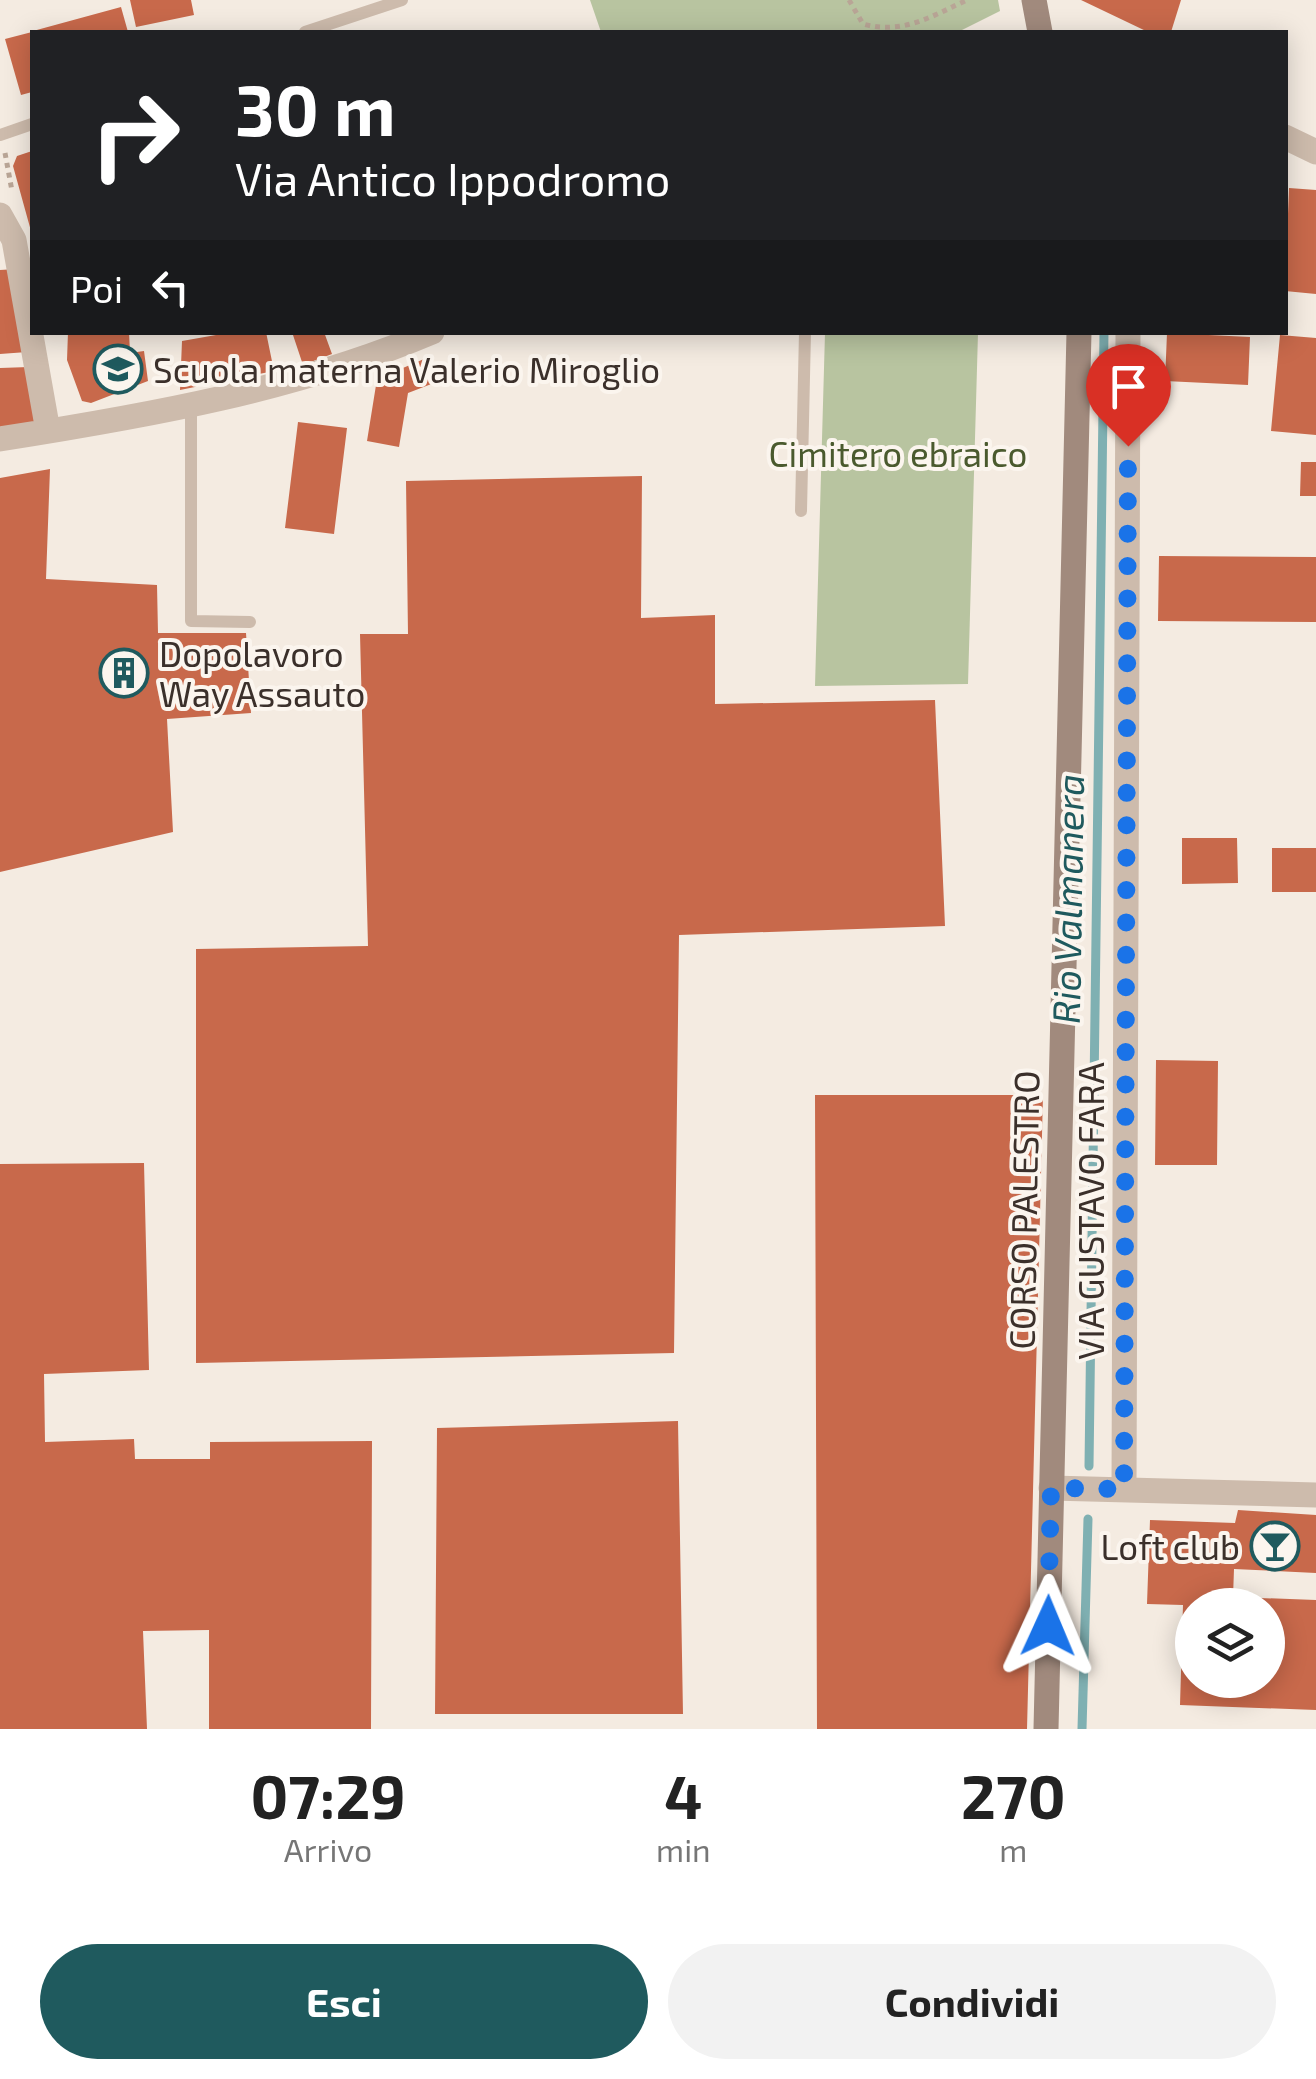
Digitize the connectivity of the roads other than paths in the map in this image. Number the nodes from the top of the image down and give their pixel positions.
1 (402, 0) edge
2 (1034, 0) edge
3 (311, 30) edge
4 (1040, 30) edge
5 (30, 125) edge
6 (0, 135) edge
7 (1288, 138) edge
8 (1316, 152) edge
9 (0, 215) edge
10 (30, 330) edge
11 (31, 335) edge
12 (425, 335) edge
13 (805, 335) edge
14 (1079, 335) edge
15 (1128, 335) edge
16 (191, 405) junction
17 (48, 431) junction
18 (0, 439) edge
19 (801, 511) dead end
20 (250, 622) dead end
21 (1051, 1488) junction
22 (1124, 1489) junction
23 (1316, 1495) edge
24 (1046, 1729) edge

1 - 3 lane
2 - 4 street
5 - 6 lane
7 - 8 street
9 - 10 street
11 - 17 street
12 - 16 street
13 - 19 lane
14 - 21 street, CORSO PALESTRO
15 - 22 street, VIA GUSTAVO FARA
16 - 17 street
16 - 20 lane
17 - 18 street
21 - 22 street
21 - 24 street, CORSO PALESTRO
22 - 23 street

